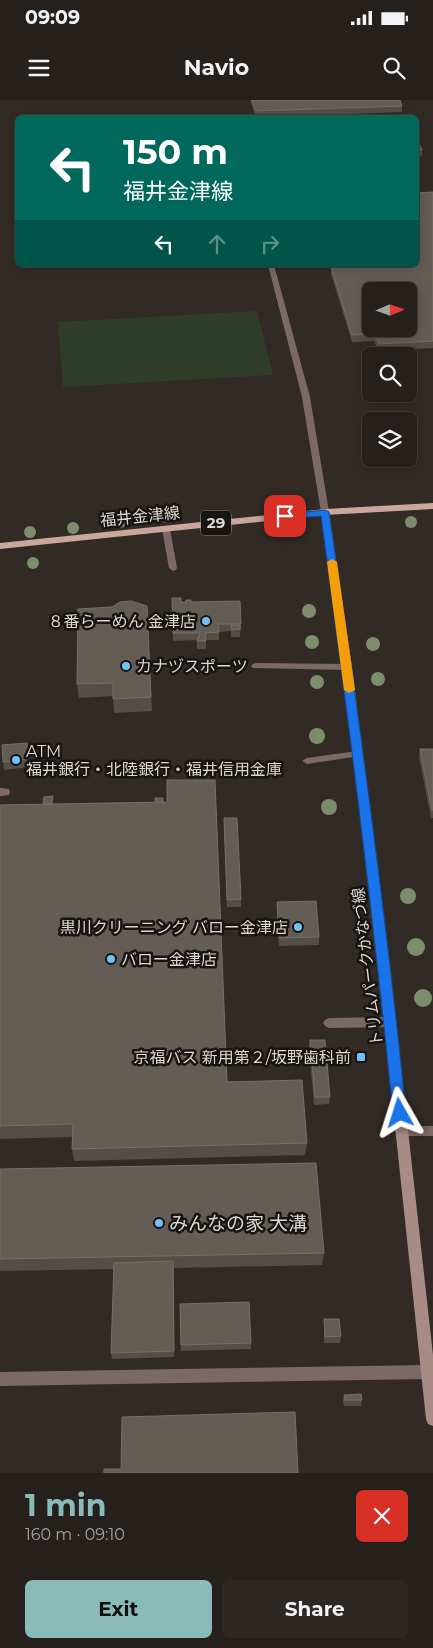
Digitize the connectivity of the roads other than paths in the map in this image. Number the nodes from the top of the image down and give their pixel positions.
1 (272, 267) edge
2 (433, 506) edge
3 (325, 512) junction
4 (166, 529) junction
5 (0, 546) edge
6 (173, 568) dead end
7 (256, 666) dead end
8 (347, 667) junction
9 (357, 754) junction
10 (307, 761) dead end
11 (390, 1022) junction
12 (329, 1023) dead end
13 (401, 1131) junction
14 (433, 1131) edge
15 (427, 1372) junction
16 (0, 1379) edge
17 (433, 1419) edge

1 - 3 street
2 - 3 main road, 福井金津線 / 29
3 - 4 main road, 福井金津線 / 29
3 - 8 main road, トリムパークかなづ線
4 - 5 main road, 福井金津線 / 29
4 - 6 street
7 - 8 street
8 - 9 main road, トリムパークかなづ線
9 - 10 street
9 - 11 main road, トリムパークかなづ線
11 - 12 street
11 - 13 main road, トリムパークかなづ線
13 - 14 street
13 - 15 main road, トリムパークかなづ線
15 - 16 street
15 - 17 main road, トリムパークかなづ線

